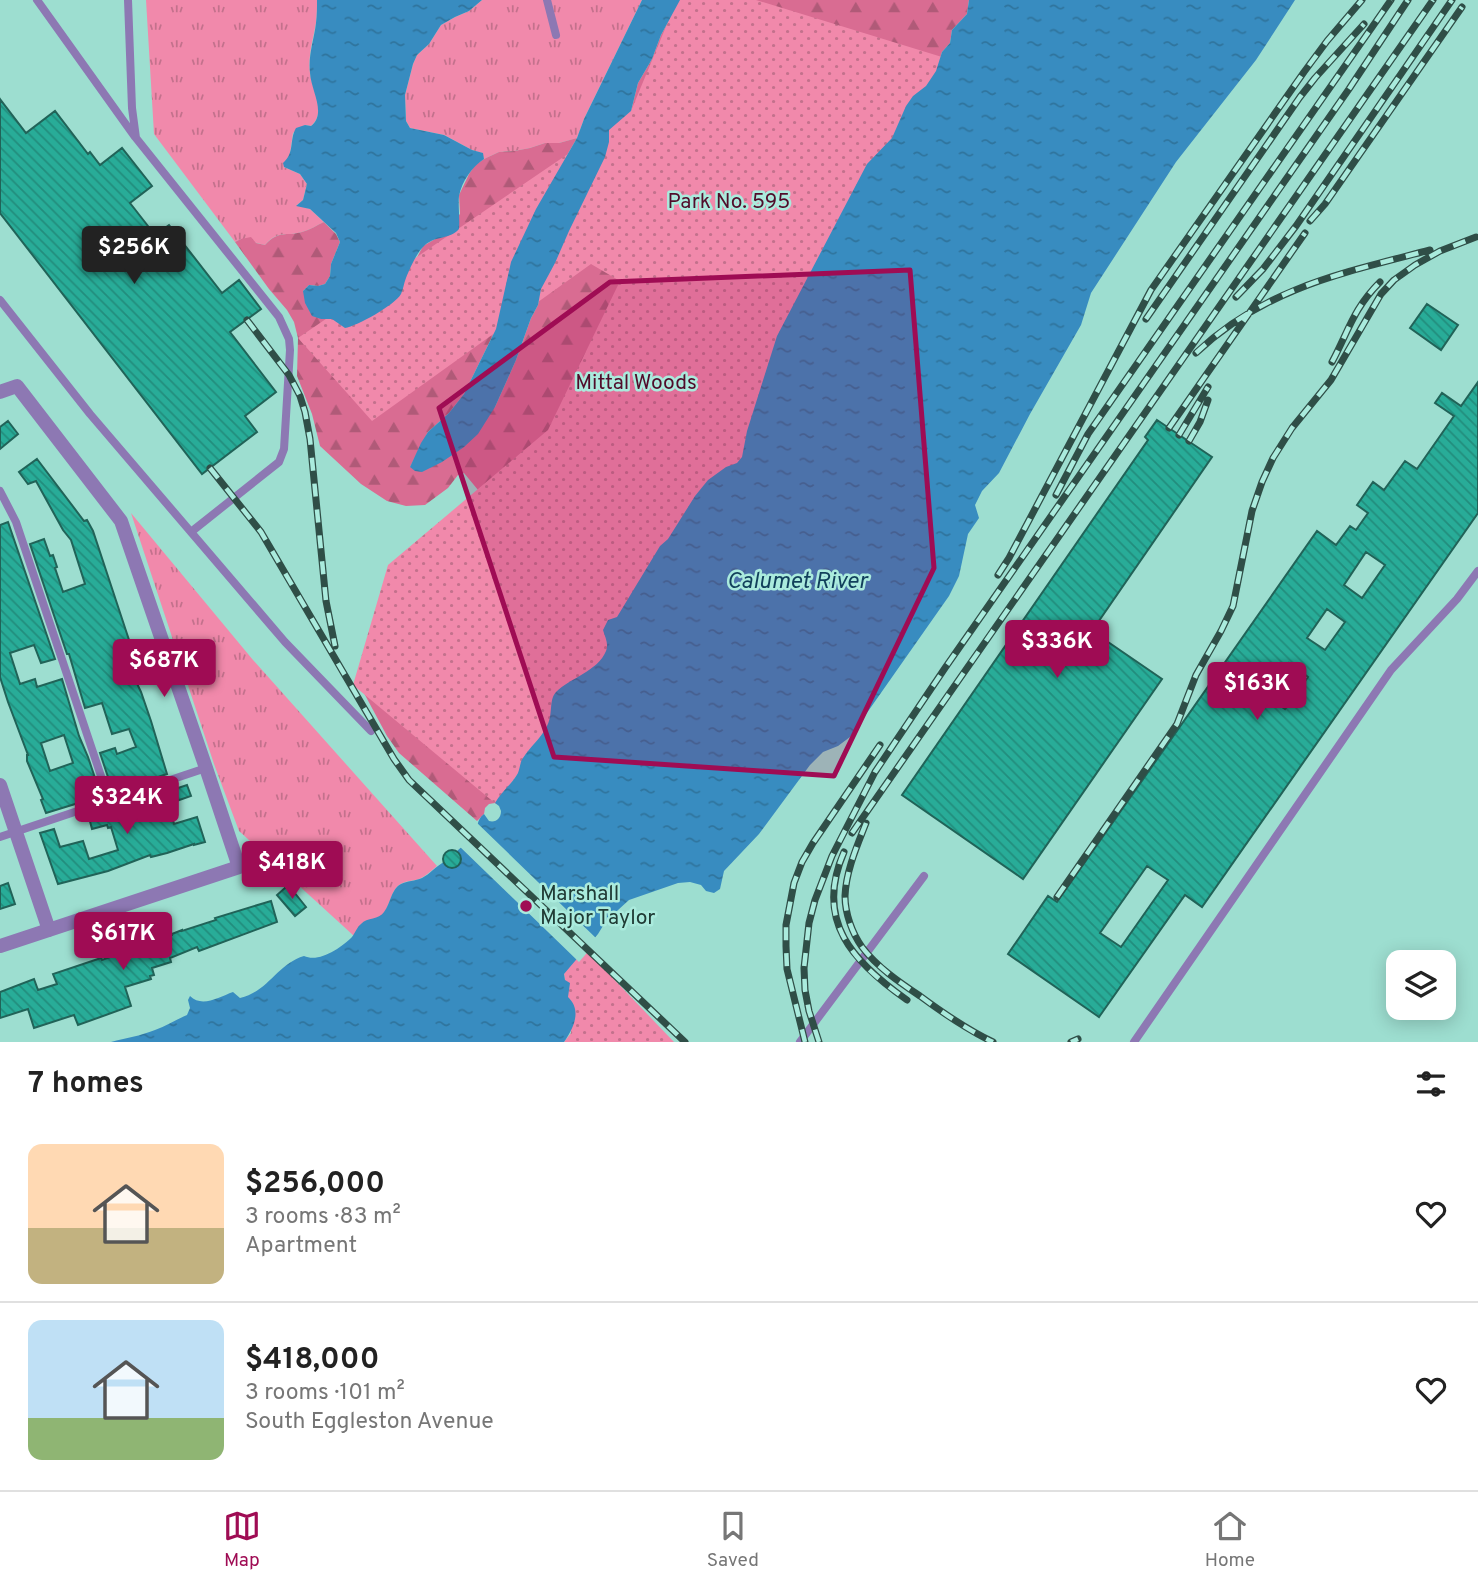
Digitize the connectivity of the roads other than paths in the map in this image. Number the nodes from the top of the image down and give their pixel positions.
1 (37, 0) edge
2 (128, 0) edge
3 (547, 0) edge
4 (556, 35) dead end
5 (136, 138) junction
6 (0, 300) edge
7 (0, 392) edge
8 (0, 491) edge
9 (191, 532) junction
10 (1478, 571) edge
11 (371, 732) dead end
12 (206, 768) junction
13 (0, 785) edge
14 (109, 800) junction
15 (16, 831) junction
16 (0, 836) edge
17 (924, 876) dead end
18 (49, 930) junction
19 (0, 946) edge
20 (800, 1042) edge
21 (1134, 1042) edge

1 - 5 lane
2 - 5 lane
3 - 4 lane
5 - 9 lane
6 - 9 lane
7 - 12 street
8 - 14 lane
9 - 11 lane
10 - 21 lane
12 - 14 lane
12 - 18 street
13 - 15 street
14 - 15 lane
15 - 16 lane
15 - 18 street
17 - 20 lane
18 - 19 street

